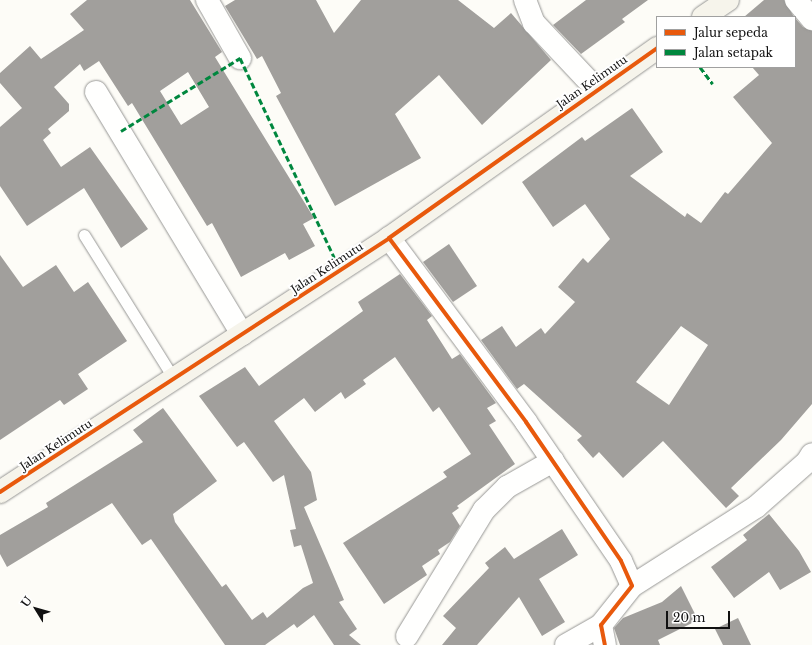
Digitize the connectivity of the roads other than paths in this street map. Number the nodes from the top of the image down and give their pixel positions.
1 (208, 0) edge
2 (525, 0) edge
3 (728, 0) edge
4 (796, 0) edge
5 (704, 16) edge
6 (812, 19) edge
7 (656, 49) edge
8 (240, 58) dead end
9 (596, 89) junction
10 (96, 92) dead end
11 (84, 235) dead end
12 (389, 238) junction
13 (242, 334) junction
14 (174, 379) junction
15 (812, 454) edge
16 (553, 461) junction
17 (0, 492) edge
18 (632, 586) junction
19 (603, 635) edge
20 (407, 636) dead end
21 (566, 645) edge

1 - 8 street
2 - 9 street
3 - 5 street
4 - 6 street
7 - 9 street, Jalan Kelimutu
9 - 12 street, Jalan Kelimutu
10 - 13 street
11 - 14 lane
12 - 13 street, Jalan Kelimutu
12 - 16 street
13 - 14 street, Jalan Kelimutu
14 - 17 street, Jalan Kelimutu
15 - 18 street
16 - 18 street
16 - 20 street
18 - 19 street
19 - 21 street

